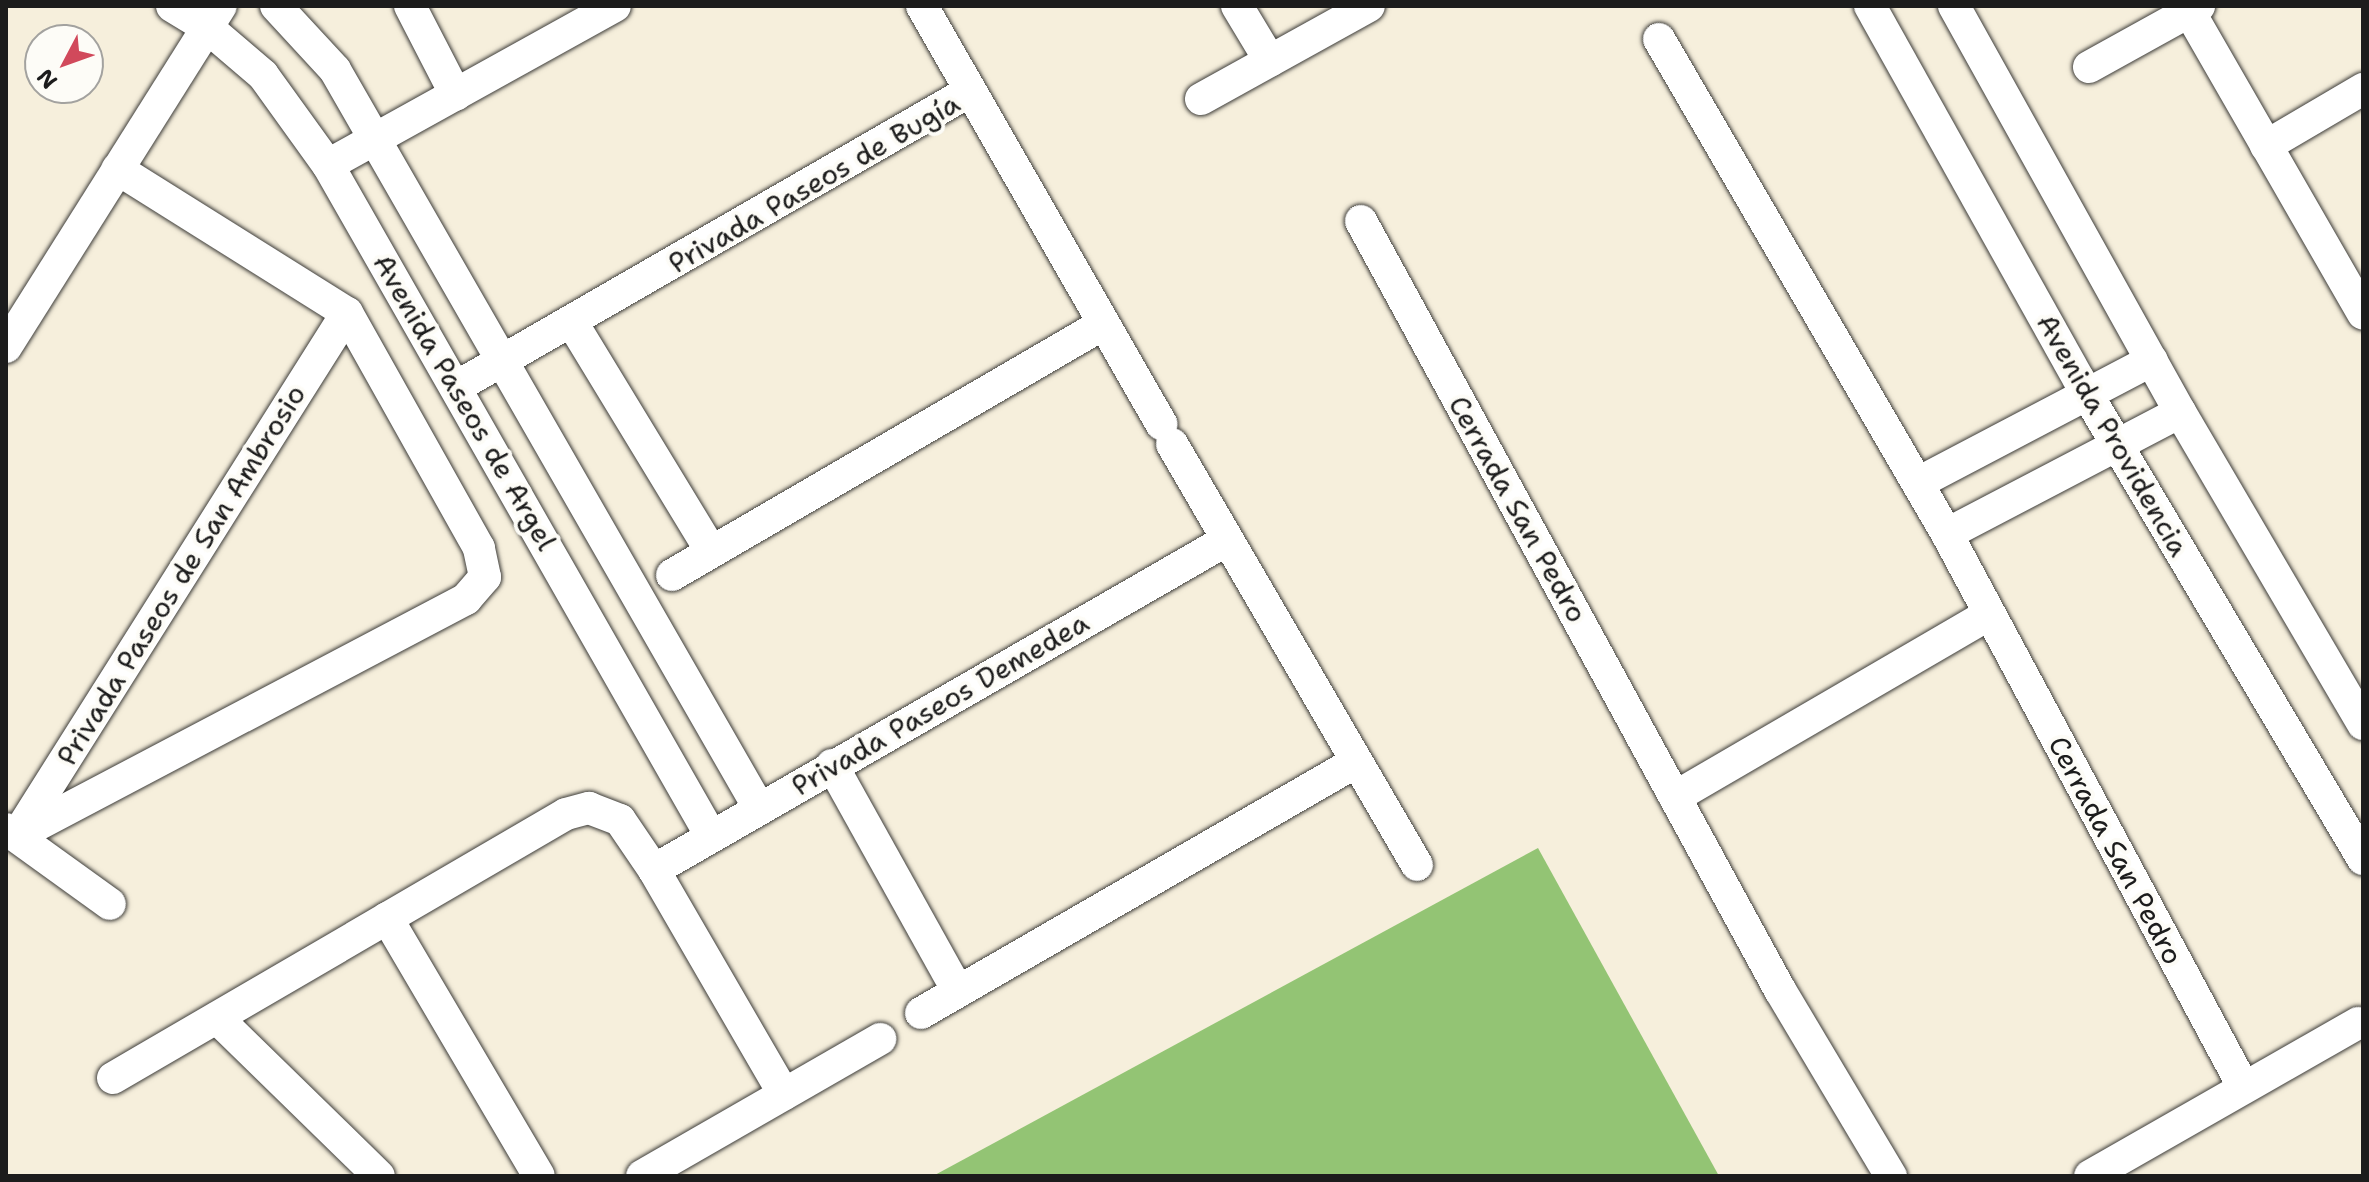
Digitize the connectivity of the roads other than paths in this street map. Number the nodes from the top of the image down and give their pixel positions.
1 (172, 6) edge
2 (276, 6) edge
3 (410, 6) edge
4 (615, 6) edge
5 (922, 6) edge
6 (1237, 6) edge
7 (1369, 6) edge
8 (1870, 6) edge
9 (1954, 6) edge
10 (2194, 9) edge
11 (214, 17) edge
12 (1659, 39) dead end
13 (1270, 61) junction
14 (2089, 67) dead end
15 (2363, 89) edge
16 (970, 91) junction
17 (456, 95) junction
18 (1201, 99) dead end
19 (376, 138) junction
20 (2266, 146) junction
21 (328, 165) junction
22 (117, 169) junction
23 (1361, 221) dead end
24 (347, 313) junction
25 (2363, 313) edge
26 (573, 324) junction
27 (1103, 324) junction
28 (6, 347) edge
29 (2152, 360) junction
30 (506, 361) junction
31 (458, 386) junction
32 (2087, 394) junction
33 (2180, 412) junction
34 (2117, 444) junction
35 (1918, 483) junction
36 (1947, 534) junction
37 (1227, 540) junction
38 (711, 551) junction
39 (672, 575) dead end
40 (1989, 614) junction
41 (2363, 724) edge
42 (1356, 762) junction
43 (832, 765) junction
44 (1675, 797) junction
45 (759, 808) junction
46 (11, 833) edge
47 (711, 836) junction
48 (2363, 859) edge
49 (1417, 865) dead end
50 (654, 870) junction
51 (110, 904) dead end
52 (387, 918) junction
53 (958, 991) junction
54 (921, 1013) dead end
55 (217, 1018) junction
56 (2358, 1023) dead end
57 (880, 1039) dead end
58 (113, 1078) dead end
59 (2243, 1086) junction
60 (784, 1094) junction
61 (379, 1176) edge
62 (539, 1176) edge
63 (642, 1176) edge
64 (1891, 1176) edge
65 (2090, 1176) edge

1 - 11 street, Avenida Paseos de Argel
2 - 19 street, Avenida Paseos de Argel
3 - 17 street
4 - 17 street
5 - 16 street
6 - 13 street
7 - 13 street
8 - 32 street, Avenida Providencia
9 - 29 street
10 - 14 street
10 - 20 street
11 - 21 street, Avenida Paseos de Argel
11 - 22 street
12 - 35 street, Cerrada San Pedro
13 - 18 street
15 - 20 street
16 - 26 street, Privada Paseos de Bugía
16 - 27 street, Privada Paseos de Bugía
17 - 19 street
19 - 21 street
19 - 30 street, Avenida Paseos de Argel
20 - 25 street
21 - 31 street, Avenida Paseos de Argel
22 - 24 street
22 - 28 street
23 - 44 street, Cerrada San Pedro
24 - 46 street, Privada Paseos de San Ambrosio
24 - 46 street, Privada Paseos de San Ambrosio
26 - 30 street, Privada Paseos de Bugía
26 - 38 street
27 - 37 street
27 - 38 street
29 - 32 street
29 - 33 street
30 - 31 street, Privada Paseos de Bugía
30 - 45 street, Avenida Paseos de Argel
31 - 47 street, Avenida Paseos de Argel
32 - 34 street, Avenida Providencia
32 - 35 street
33 - 34 street
33 - 41 street
34 - 36 street
34 - 48 street, Avenida Providencia
35 - 36 street, Cerrada San Pedro
36 - 40 street, Cerrada San Pedro
37 - 42 street
37 - 43 street, Privada Paseos Demedea
38 - 39 street
40 - 44 street
40 - 59 street, Cerrada San Pedro
42 - 49 street
42 - 53 street
43 - 45 street, Privada Paseos Demedea
43 - 53 street
44 - 64 street, Cerrada San Pedro
45 - 47 street, Privada Paseos Demedea
46 - 51 street
47 - 50 street, Privada Paseos Demedea
50 - 52 street
50 - 60 street
52 - 55 street
52 - 62 street
53 - 54 street
55 - 58 street
55 - 61 street
56 - 59 street
57 - 60 street
59 - 65 street
60 - 63 street

